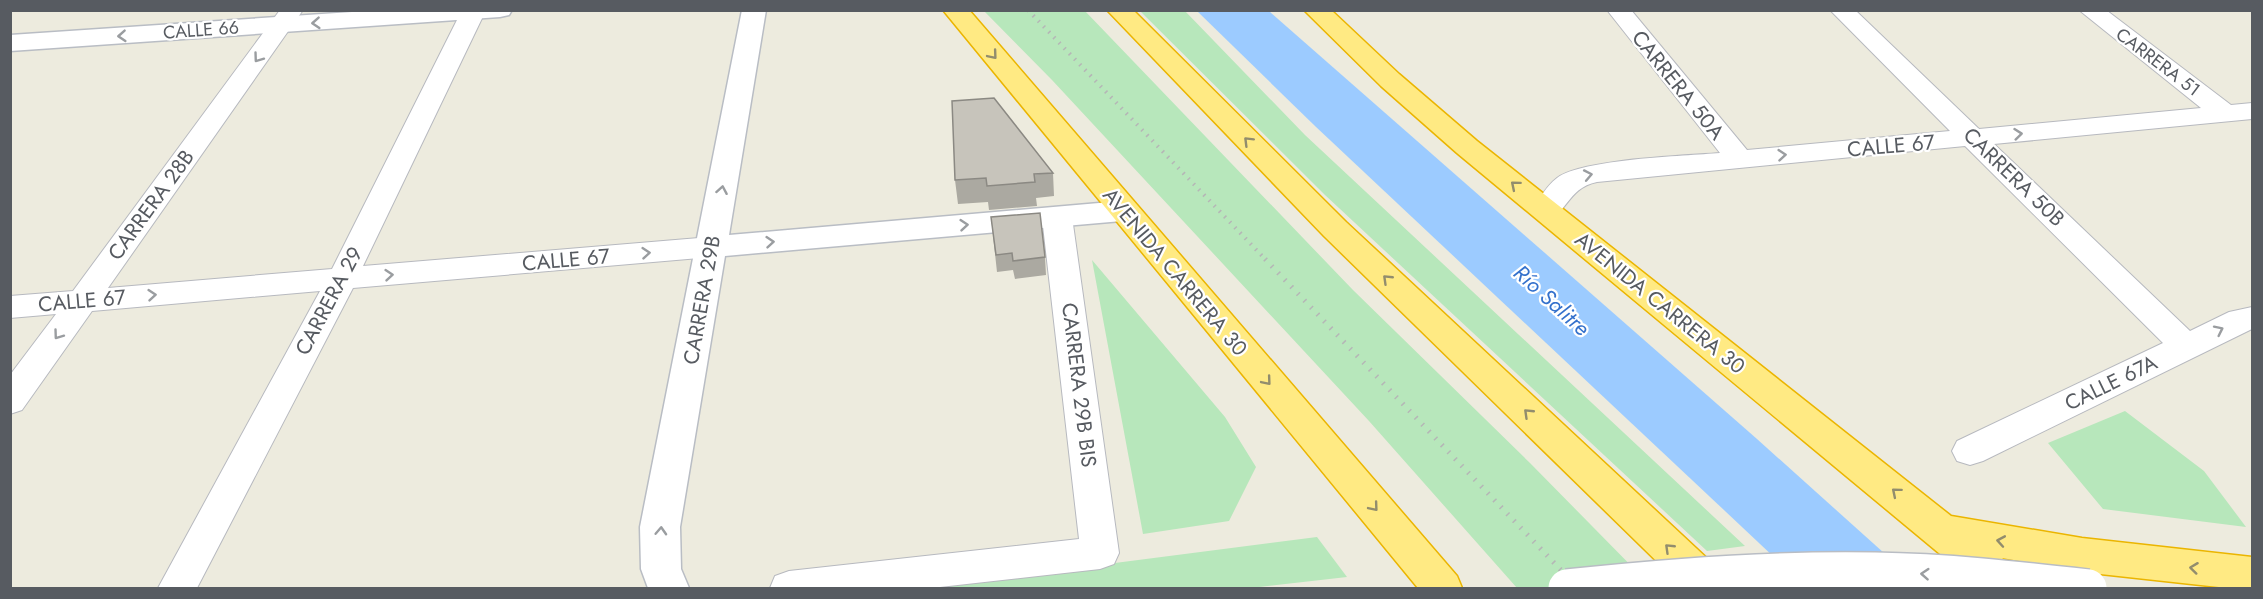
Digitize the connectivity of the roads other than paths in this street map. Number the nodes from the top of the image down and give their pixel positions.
1 (754, 10) edge
2 (955, 10) edge
3 (1119, 10) edge
4 (1300, 10) edge
5 (1316, 10) edge
6 (1618, 10) edge
7 (1841, 10) edge
8 (2090, 10) edge
9 (483, 11) edge
10 (287, 18) edge
11 (10, 43) edge
12 (1360, 54) junction
13 (2239, 112) edge
14 (1975, 139) junction
15 (1738, 159) junction
16 (1122, 211) junction
17 (1546, 211) junction
18 (1057, 217) junction
19 (711, 247) junction
20 (342, 279) junction
21 (82, 301) junction
22 (10, 307) edge
23 (2253, 318) edge
24 (2186, 346) junction
25 (10, 401) edge
26 (1970, 452) dead end
27 (1940, 530) junction
28 (2253, 574) edge
29 (177, 588) edge
30 (668, 588) edge
31 (789, 588) edge
32 (1442, 588) edge
33 (1567, 588) edge
34 (1711, 588) edge
35 (2009, 588) edge
36 (2088, 588) edge

19 -> 1 main road, CARRERA 29B
2 -> 16 highway, AVENIDA CARRERA 30
34 -> 3 highway
4 - 12 highway
5 - 12 highway, AVENIDA CARRERA 30
6 - 15 street, CARRERA 50A
7 - 14 street, CARRERA 50B
8 - 13 street, CARRERA 51
9 -> 10 main road, CALLE 66
9 - 20 street, CARRERA 29
10 -> 11 main road, CALLE 66
10 -> 21 street, CARRERA 28B
17 -> 12 highway, AVENIDA CARRERA 30
14 -> 13 street, CALLE 67
15 -> 14 street, CALLE 67
14 - 24 street, CARRERA 50B
17 -> 15 street, CALLE 67
16 - 18 main road, CALLE 67
16 -> 32 highway, AVENIDA CARRERA 30
27 -> 17 highway, AVENIDA CARRERA 30
19 -> 18 main road, CALLE 67
18 - 31 street, CARRERA 29B BIS
20 -> 19 street, CALLE 67
30 -> 19 main road, CARRERA 29B
21 -> 20 street, CALLE 67
20 - 29 street, CARRERA 29
21 - 22 street, CALLE 67
21 -> 25 street, CARRERA 28B
24 -> 23 street, CALLE 67A
24 - 26 street, CALLE 67A
28 -> 27 highway
27 - 35 highway, AVENIDA CARRERA 30
36 -> 33 main road, bridge

